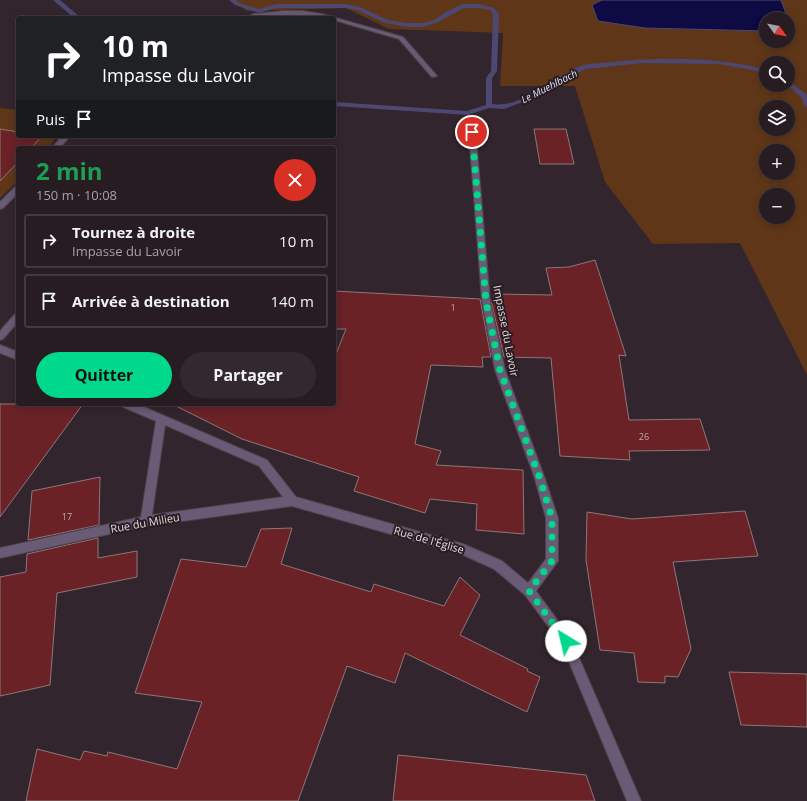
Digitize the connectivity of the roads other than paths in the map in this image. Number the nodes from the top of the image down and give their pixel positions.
1 (253, 16) edge
2 (326, 16) edge
3 (336, 19) edge
4 (434, 76) dead end
5 (472, 132) dead end
6 (64, 138) edge
7 (58, 146) edge
8 (16, 191) edge
9 (0, 206) edge
10 (16, 318) edge
11 (0, 337) edge
12 (0, 349) edge
13 (16, 355) edge
14 (132, 406) edge
15 (161, 419) junction
16 (292, 501) junction
17 (146, 521) junction
18 (0, 553) edge
19 (529, 591) junction
20 (634, 801) edge

1 - 2 street
3 - 4 street
5 - 19 street, Impasse du Lavoir
6 - 7 street
8 - 9 street
10 - 11 street
12 - 13 street
14 - 15 street
15 - 16 street
15 - 17 street
16 - 17 street, Rue du Milieu
16 - 19 street, Rue de l'Église
17 - 18 street, Rue du Milieu
19 - 20 street, Rue de l'Église

